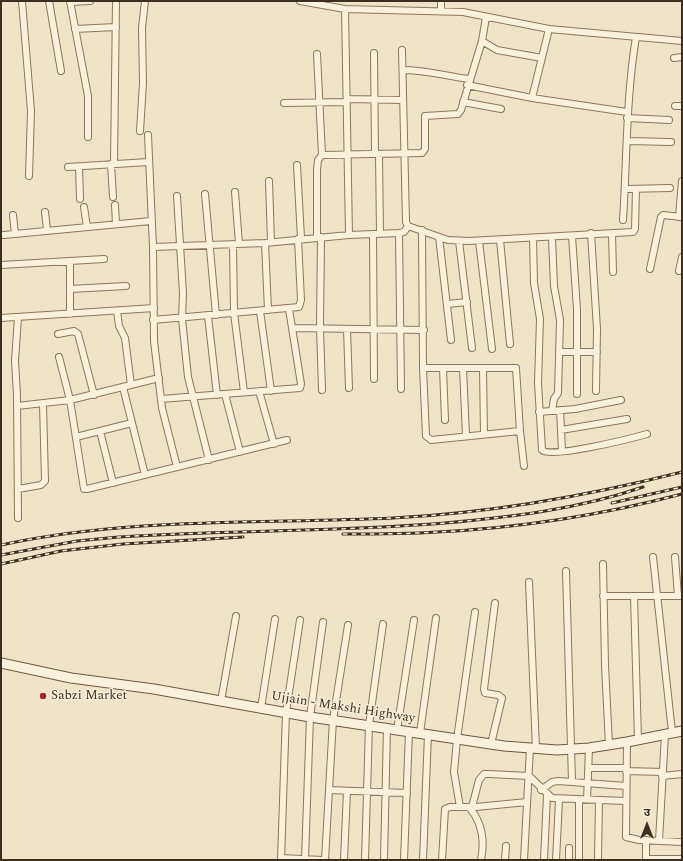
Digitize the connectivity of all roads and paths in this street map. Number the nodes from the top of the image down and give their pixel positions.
1 (22, 1) edge
2 (49, 1) edge
3 (70, 1) edge
4 (90, 1) edge
5 (116, 1) edge
6 (145, 1) edge
7 (300, 1) edge
8 (441, 1) edge
9 (309, 2) edge
10 (345, 9) junction
11 (441, 10) junction
12 (486, 17) junction
13 (116, 27) junction
14 (549, 29) junction
15 (75, 30) junction
16 (636, 37) junction
17 (682, 41) edge
18 (481, 44) junction
19 (402, 50) dead end
20 (374, 53) dead end
21 (317, 54) dead end
22 (682, 57) edge
23 (674, 58) dead end
24 (542, 60) junction
25 (402, 70) junction
26 (61, 71) dead end
27 (468, 82) junction
28 (532, 98) junction
29 (347, 100) junction
30 (375, 100) junction
31 (403, 100) junction
32 (321, 102) junction
33 (463, 102) junction
34 (284, 103) dead end
35 (675, 106) dead end
36 (682, 106) edge
37 (501, 109) dead end
38 (627, 115) junction
39 (669, 120) dead end
40 (140, 131) dead end
41 (148, 135) dead end
42 (88, 137) dead end
43 (627, 141) junction
44 (670, 142) dead end
45 (405, 153) junction
46 (322, 154) junction
47 (347, 154) junction
48 (377, 154) junction
49 (148, 162) junction
50 (112, 164) junction
51 (297, 165) dead end
52 (68, 167) dead end
53 (79, 167) junction
54 (29, 176) dead end
55 (269, 181) dead end
56 (682, 181) edge
57 (636, 188) junction
58 (670, 188) dead end
59 (625, 189) junction
60 (235, 192) dead end
61 (205, 194) dead end
62 (177, 196) dead end
63 (113, 197) dead end
64 (80, 200) dead end
65 (115, 205) dead end
66 (84, 207) dead end
67 (45, 212) dead end
68 (13, 215) dead end
69 (680, 217) edge
70 (623, 220) dead end
71 (151, 221) junction
72 (116, 224) junction
73 (408, 226) junction
74 (87, 227) junction
75 (47, 230) junction
76 (422, 230) junction
77 (380, 233) junction
78 (399, 233) junction
79 (591, 233) junction
80 (612, 233) junction
81 (15, 234) junction
82 (372, 234) junction
83 (4, 235) dead end
84 (349, 235) junction
85 (572, 236) junction
86 (319, 237) junction
87 (439, 237) junction
88 (533, 238) junction
89 (552, 238) junction
90 (300, 239) junction
91 (500, 240) junction
92 (459, 241) junction
93 (479, 241) junction
94 (268, 242) junction
95 (236, 244) junction
96 (210, 245) junction
97 (181, 246) junction
98 (153, 247) junction
99 (682, 257) edge
100 (104, 259) dead end
101 (70, 262) junction
102 (1, 265) edge
103 (650, 269) dead end
104 (679, 271) dead end
105 (613, 272) dead end
106 (126, 286) dead end
107 (70, 289) junction
108 (467, 302) junction
109 (447, 304) junction
110 (154, 308) junction
111 (289, 309) junction
112 (268, 310) junction
113 (117, 311) junction
114 (260, 311) junction
115 (234, 313) junction
116 (70, 314) junction
117 (216, 314) junction
118 (208, 316) junction
119 (18, 317) junction
120 (1, 318) edge
121 (182, 318) junction
122 (153, 320) junction
123 (293, 328) junction
124 (320, 328) junction
125 (347, 329) junction
126 (372, 329) junction
127 (400, 330) junction
128 (424, 330) junction
129 (58, 334) dead end
130 (451, 340) dead end
131 (510, 344) dead end
132 (472, 348) dead end
133 (492, 349) dead end
134 (559, 352) junction
135 (578, 352) junction
136 (597, 352) junction
137 (59, 357) dead end
138 (423, 368) junction
139 (443, 368) junction
140 (463, 368) junction
141 (482, 368) junction
142 (158, 378) junction
143 (374, 379) dead end
144 (131, 384) junction
145 (123, 387) junction
146 (349, 388) dead end
147 (401, 389) dead end
148 (322, 390) dead end
149 (259, 391) junction
150 (271, 391) junction
151 (596, 391) dead end
152 (244, 392) junction
153 (225, 394) junction
154 (578, 394) dead end
155 (94, 395) junction
156 (217, 395) junction
157 (192, 397) junction
158 (160, 399) junction
159 (70, 400) junction
160 (621, 400) dead end
161 (43, 404) junction
162 (17, 406) junction
163 (560, 410) junction
164 (552, 411) junction
165 (539, 412) junction
166 (627, 418) dead end
167 (445, 420) dead end
168 (132, 423) junction
169 (561, 430) junction
170 (520, 431) junction
171 (100, 432) junction
172 (484, 434) junction
173 (647, 434) dead end
174 (76, 436) junction
175 (466, 436) junction
176 (287, 440) dead end
177 (274, 444) junction
178 (562, 451) junction
179 (240, 452) junction
180 (209, 460) junction
181 (524, 466) dead end
182 (177, 467) junction
183 (145, 475) junction
184 (113, 483) junction
185 (18, 489) junction
186 (18, 518) dead end
187 (653, 557) dead end
188 (675, 557) dead end
189 (603, 564) dead end
190 (566, 571) dead end
191 (529, 582) dead end
192 (603, 596) junction
193 (634, 596) junction
194 (656, 596) junction
195 (680, 596) edge
196 (495, 603) dead end
197 (475, 612) dead end
198 (236, 616) dead end
199 (436, 618) dead end
200 (275, 619) dead end
201 (300, 620) dead end
202 (414, 620) dead end
203 (323, 622) dead end
204 (383, 624) dead end
205 (348, 625) dead end
206 (1, 663) edge
207 (221, 701) junction
208 (261, 708) junction
209 (286, 712) junction
210 (310, 716) junction
211 (333, 720) junction
212 (369, 725) junction
213 (387, 728) junction
214 (397, 730) junction
215 (682, 731) edge
216 (409, 732) junction
217 (668, 733) junction
218 (424, 734) junction
219 (457, 739) junction
220 (638, 740) junction
221 (626, 742) junction
222 (491, 744) junction
223 (609, 745) junction
224 (589, 748) junction
225 (533, 749) junction
226 (572, 749) junction
227 (590, 768) junction
228 (626, 769) junction
229 (662, 774) junction
230 (682, 774) edge
231 (529, 776) junction
232 (572, 782) junction
233 (588, 783) junction
234 (626, 786) junction
235 (329, 790) junction
236 (541, 790) junction
237 (347, 791) junction
238 (368, 792) junction
239 (386, 793) junction
240 (407, 793) junction
241 (547, 795) junction
242 (559, 800) junction
243 (579, 800) junction
244 (587, 800) junction
245 (599, 800) junction
246 (625, 801) junction
247 (527, 802) junction
248 (460, 807) junction
249 (470, 807) junction
250 (646, 840) junction
251 (659, 841) junction
252 (682, 842) edge
253 (506, 846) dead end
254 (569, 848) dead end
255 (281, 859) edge
256 (305, 859) edge
257 (646, 859) edge
258 (682, 859) edge
259 (322, 860) edge
260 (326, 860) edge
261 (344, 860) edge
262 (365, 860) edge
263 (384, 860) edge
264 (404, 860) edge
265 (423, 860) edge
266 (442, 860) edge
267 (482, 860) edge
268 (506, 860) edge
269 (524, 860) edge
270 (544, 860) edge
271 (556, 860) edge
272 (569, 860) edge
273 (579, 860) edge
274 (598, 860) edge

1 - 54 street
2 - 26 street
3 - 4 street
3 - 15 street
5 - 13 street
6 - 40 street
7 - 9 street
8 - 11 street
9 - 10 street
10 - 11 street
10 - 29 street
11 - 12 street
12 - 14 street
12 - 18 street
13 - 15 street
13 - 50 street
14 - 16 street
14 - 24 street
15 - 42 street
16 - 17 street
16 - 38 street
18 - 24 street
18 - 27 street
19 - 25 street
20 - 30 street
21 - 32 street
22 - 23 street
24 - 28 street
25 - 27 street
25 - 31 street
27 - 28 street
27 - 33 street
28 - 38 street
29 - 30 street
29 - 32 street
29 - 47 street
30 - 31 street
30 - 48 street
31 - 45 street
32 - 34 street
32 - 46 street
33 - 37 street
33 - 45 street
35 - 36 street
38 - 39 street
38 - 43 street
41 - 49 street
43 - 44 street
43 - 59 street
45 - 48 street
45 - 73 street
46 - 47 street
46 - 86 street
47 - 48 street
47 - 84 street
48 - 77 street
49 - 50 street
49 - 71 street
50 - 53 street
50 - 63 street
51 - 90 street
52 - 53 street
53 - 64 street
55 - 94 street
56 - 69 street
57 - 58 street
57 - 59 street
57 - 80 street
59 - 70 street
60 - 95 street
61 - 96 street
62 - 97 street
65 - 72 street
66 - 74 street
67 - 75 street
68 - 81 street
69 - 103 street
71 - 72 street
71 - 98 street
72 - 74 street
73 - 76 street
73 - 78 street
74 - 75 street
75 - 81 street
76 - 87 street
76 - 128 street
77 - 78 street
77 - 82 street
78 - 127 street
79 - 80 street
79 - 85 street
79 - 136 street
80 - 105 street
81 - 83 street
82 - 84 street
82 - 126 street
84 - 86 street
85 - 89 street
85 - 135 street
86 - 90 street
86 - 124 street
87 - 92 street
87 - 109 street
88 - 89 street
88 - 91 street
88 - 165 street
89 - 134 street
90 - 94 street
90 - 111 street
91 - 93 street
91 - 131 street
92 - 93 street
92 - 108 street
93 - 133 street
94 - 95 street
94 - 112 street
95 - 96 street
95 - 115 street
96 - 97 street
96 - 117 street
97 - 98 street
97 - 121 street
98 - 110 street
99 - 104 street
100 - 101 street
101 - 102 street
101 - 107 street
106 - 107 street
107 - 116 street
108 - 109 street
108 - 132 street
109 - 130 street
110 - 113 street
110 - 122 street
111 - 112 street
111 - 123 street
112 - 114 street
113 - 116 street
113 - 144 street
114 - 115 street
114 - 150 street
115 - 117 street
115 - 152 street
116 - 119 street
117 - 118 street
118 - 121 street
118 - 156 street
119 - 120 street
119 - 162 street
121 - 122 street
121 - 157 street
122 - 142 street
123 - 124 street
123 - 150 street
124 - 125 street
124 - 148 street
125 - 126 street
125 - 146 street
126 - 127 street
126 - 143 street
127 - 128 street
127 - 147 street
128 - 138 street
129 - 155 street
134 - 135 street
134 - 164 street
135 - 136 street
135 - 154 street
136 - 151 street
137 - 159 street
138 - 139 street
138 - 175 street
139 - 140 street
139 - 167 street
140 - 141 street
140 - 175 street
141 - 170 street
141 - 172 street
142 - 144 street
142 - 158 street
144 - 145 street
145 - 155 street
145 - 168 street
149 - 150 street
149 - 152 street
149 - 177 street
152 - 153 street
153 - 156 street
153 - 179 street
155 - 159 street
156 - 157 street
157 - 158 street
157 - 180 street
158 - 182 street
159 - 161 street
159 - 174 street
160 - 163 street
161 - 162 street
161 - 185 street
162 - 185 street
163 - 164 street
163 - 169 street
164 - 165 street
165 - 178 street
166 - 169 street
168 - 171 street
168 - 183 street
169 - 178 street
170 - 172 street
170 - 181 street
171 - 174 street
171 - 184 street
172 - 175 street
173 - 178 street
174 - 184 street
176 - 177 street
177 - 179 street
179 - 180 street
180 - 182 street
182 - 183 street
183 - 184 street
185 - 186 street
187 - 194 street
188 - 195 street
189 - 192 street
190 - 226 street
191 - 225 street
192 - 193 street
192 - 223 street
193 - 194 street
193 - 220 street
194 - 195 street
194 - 217 street
196 - 222 street
197 - 219 street
198 - 207 street
199 - 218 street
200 - 208 street
201 - 209 street
202 - 214 street
203 - 210 street
204 - 212 street
205 - 211 street
206 - 207 main road, Ujjain - Makshi Highway
207 - 208 main road, Ujjain - Makshi Highway
208 - 209 main road, Ujjain - Makshi Highway
209 - 210 main road, Ujjain - Makshi Highway
209 - 255 street
210 - 211 main road, Ujjain - Makshi Highway
210 - 256 street
211 - 212 main road, Ujjain - Makshi Highway
211 - 235 street
212 - 213 main road, Ujjain - Makshi Highway
212 - 238 street
213 - 214 main road, Ujjain - Makshi Highway
213 - 239 street
214 - 216 main road, Ujjain - Makshi Highway
215 - 217 main road, Ujjain - Makshi Highway
216 - 218 main road, Ujjain - Makshi Highway
216 - 240 street
217 - 220 main road, Ujjain - Makshi Highway
217 - 229 street
218 - 219 main road, Ujjain - Makshi Highway
218 - 265 street
219 - 222 main road, Ujjain - Makshi Highway
219 - 248 street
220 - 221 main road, Ujjain - Makshi Highway
221 - 223 main road, Ujjain - Makshi Highway
221 - 228 street
222 - 225 main road, Ujjain - Makshi Highway
223 - 224 main road, Ujjain - Makshi Highway
224 - 226 main road, Ujjain - Makshi Highway
224 - 227 street
225 - 226 main road, Ujjain - Makshi Highway
225 - 231 street
226 - 232 street
227 - 228 street
227 - 233 street
228 - 229 street
228 - 234 street
229 - 230 street
229 - 251 street
231 - 236 street
231 - 247 street
231 - 249 street
232 - 233 street
232 - 236 street
233 - 234 street
233 - 244 street
234 - 246 street
235 - 237 street
235 - 260 street
236 - 241 street
237 - 238 street
237 - 261 street
238 - 239 street
238 - 262 street
239 - 240 street
239 - 263 street
240 - 264 street
241 - 242 street
241 - 270 street
242 - 243 street
242 - 271 street
243 - 244 street
243 - 273 street
244 - 245 street
245 - 246 street
245 - 274 street
246 - 250 street
247 - 249 street
247 - 269 street
248 - 249 street
248 - 266 street
249 - 267 street
250 - 251 street
250 - 257 street
251 - 252 street
253 - 268 street
254 - 272 street
255 - 256 street
256 - 259 street
257 - 258 street

